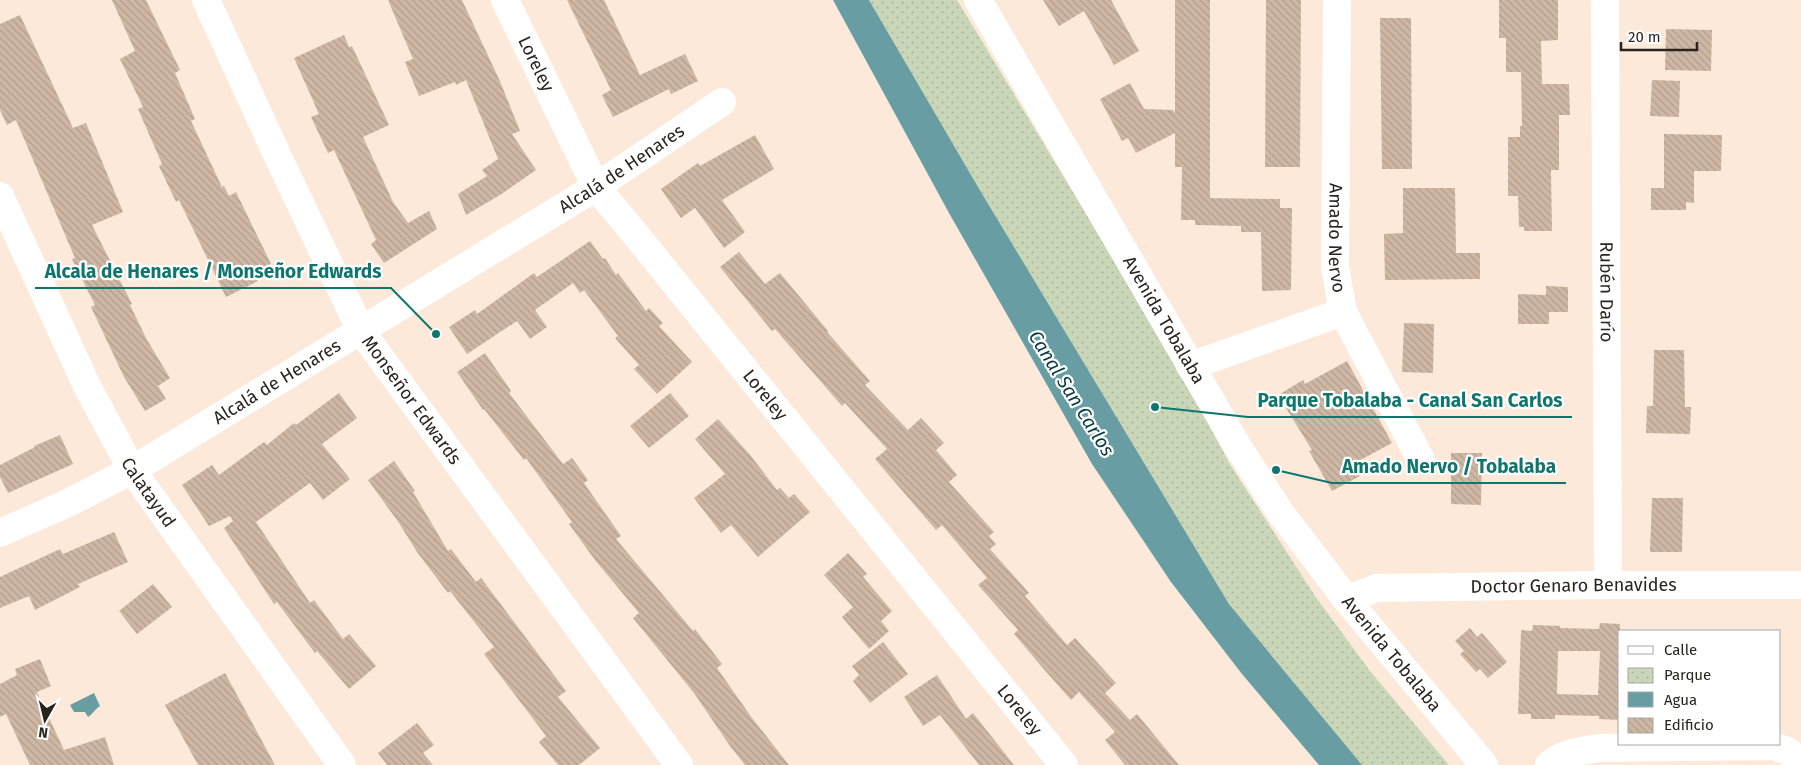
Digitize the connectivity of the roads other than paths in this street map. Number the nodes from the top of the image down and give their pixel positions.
1 (206, 0) edge
2 (505, 0) edge
3 (978, 0) edge
4 (1337, 0) edge
5 (1605, 0) edge
6 (722, 102) dead end
7 (596, 187) junction
8 (0, 196) edge
9 (1343, 312) junction
10 (361, 331) junction
11 (1190, 366) junction
12 (1421, 460) dead end
13 (132, 470) junction
14 (0, 533) edge
15 (1608, 585) junction
16 (1801, 585) edge
17 (1347, 600) junction
18 (1801, 763) edge
19 (342, 765) edge
20 (679, 765) edge
21 (1064, 765) edge
22 (1484, 765) edge
23 (1549, 765) edge

1 - 10 street, Monseñor Edwards
2 - 7 street, Loreley
3 - 11 street, Avenida Tobalaba
4 - 9 street, Amado Nervo
5 - 15 street, Rubén Darío
6 - 7 street, Alcalá de Henares
7 - 10 street, Alcalá de Henares
7 - 21 street, Loreley
8 - 13 street, Calatayud
9 - 11 street, Amado Nervo
9 - 12 street
10 - 13 street, Alcalá de Henares
10 - 20 street, Monseñor Edwards
11 - 17 street, Avenida Tobalaba
13 - 14 street, Alcalá de Henares
13 - 19 street, Calatayud
15 - 16 street, Doctor Genaro Benavides
15 - 17 street, Doctor Genaro Benavides
17 - 22 street, Avenida Tobalaba
18 - 23 street

